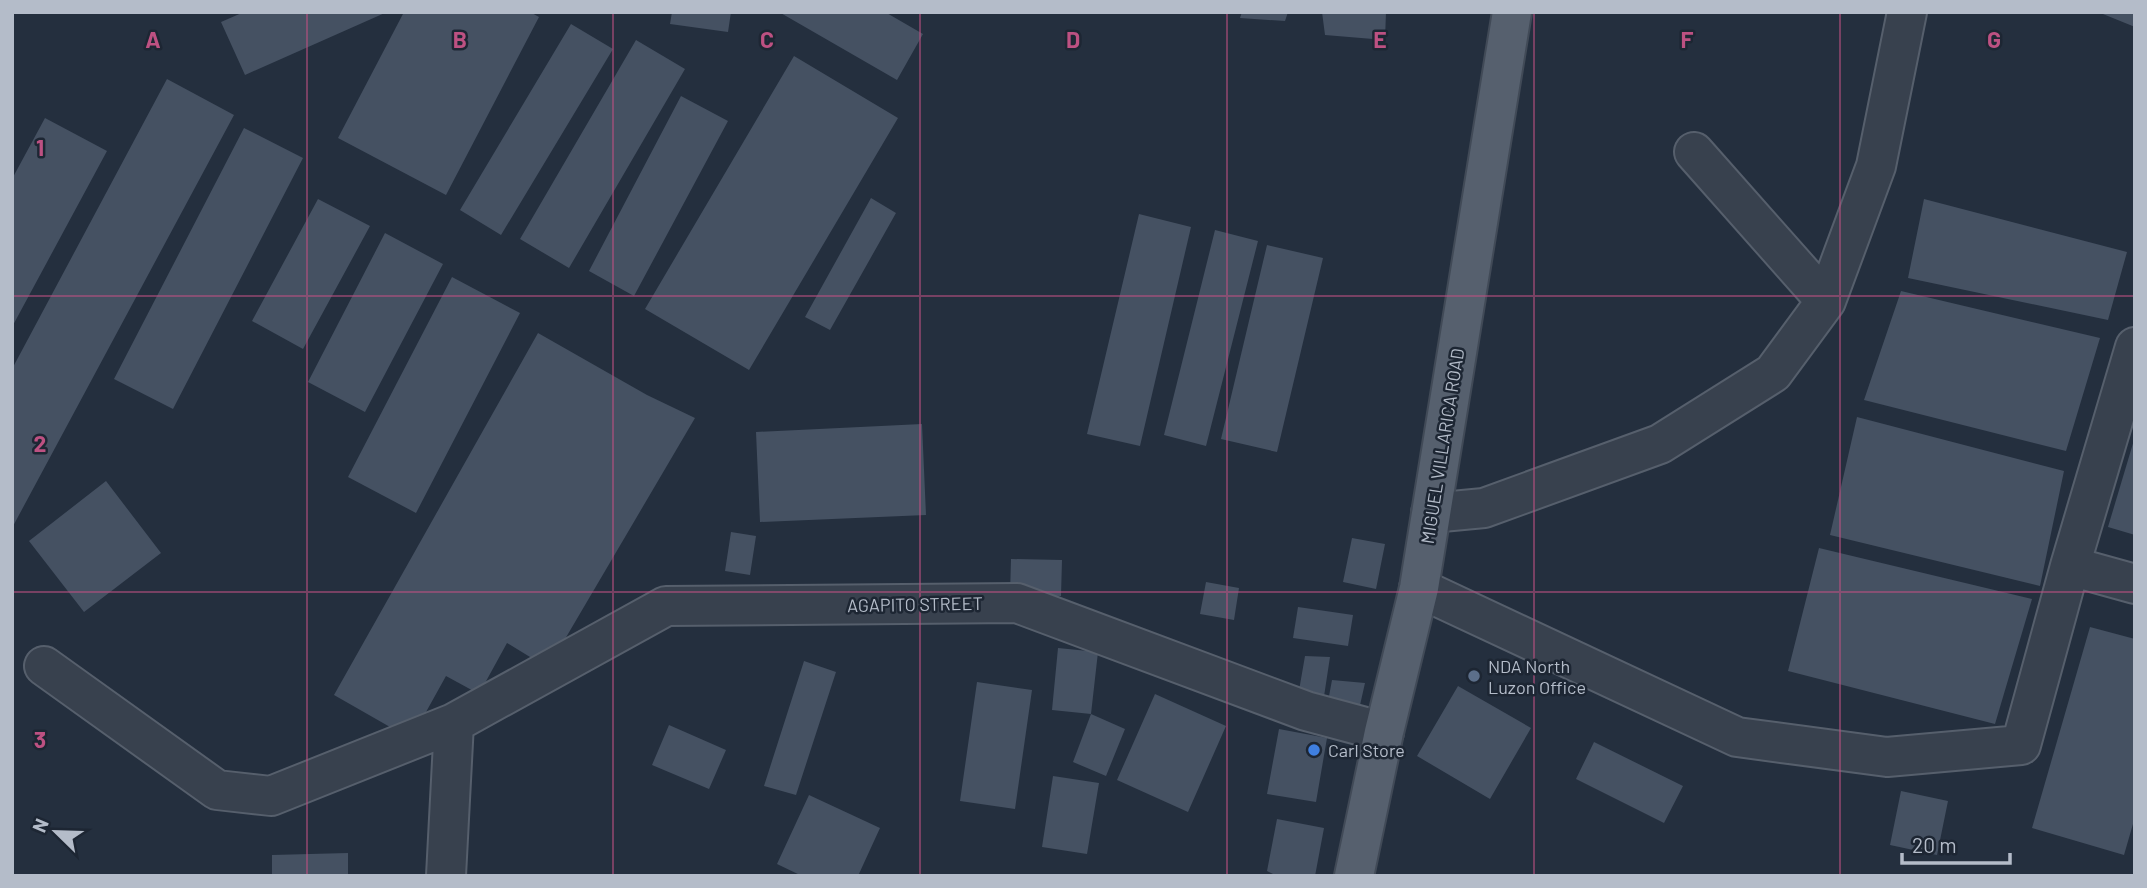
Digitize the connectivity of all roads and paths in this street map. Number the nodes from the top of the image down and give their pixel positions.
1 (1512, 12) edge
2 (1907, 12) edge
3 (1694, 152) dead end
4 (1826, 301) junction
5 (2135, 347) edge
6 (1431, 513) junction
7 (2070, 566) junction
8 (2135, 584) edge
9 (1419, 588) junction
10 (44, 666) dead end
11 (454, 723) junction
12 (1384, 732) junction
13 (446, 876) edge
14 (1354, 876) edge

1 - 6 main road, MIGUEL VILLARICA ROAD
2 - 4 street
3 - 4 street
4 - 6 street
5 - 7 street
6 - 9 main road, MIGUEL VILLARICA ROAD
7 - 8 street
7 - 9 street
9 - 12 main road, MIGUEL VILLARICA ROAD
10 - 11 street, AGAPITO STREET
11 - 12 street, AGAPITO STREET
11 - 13 street
12 - 14 main road, MIGUEL VILLARICA ROAD

